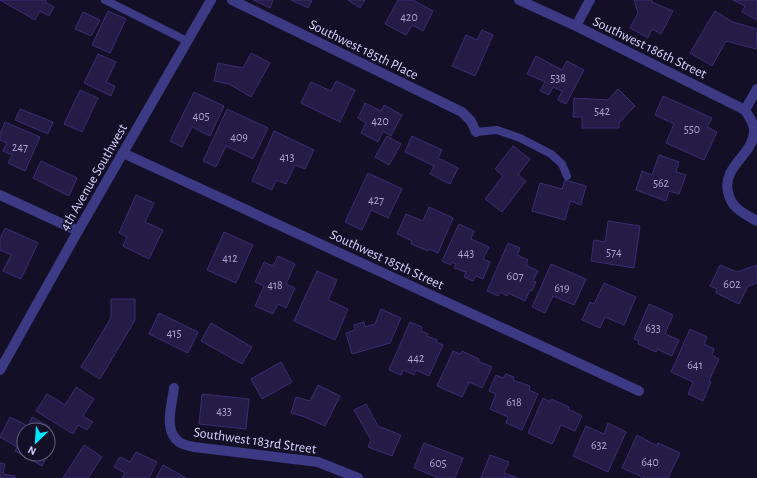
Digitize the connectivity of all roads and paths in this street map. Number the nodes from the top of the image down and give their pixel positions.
1 (105, 0) edge
2 (211, 0) edge
3 (232, 0) edge
4 (519, 0) edge
5 (590, 0) edge
6 (576, 26) junction
7 (187, 41) junction
8 (757, 90) edge
9 (745, 110) junction
10 (476, 132) joint
11 (123, 153) junction
12 (567, 176) dead end
13 (0, 195) edge
14 (757, 221) edge
15 (78, 231) junction
16 (0, 370) edge
17 (174, 388) dead end
18 (639, 391) dead end
19 (358, 478) edge

1 - 7 lane
2 - 7 street, 4th Avenue Southwest
3 - 10 street, Southwest 185th Place
4 - 6 street, Southwest 186th Street
5 - 6 street
6 - 9 street, Southwest 186th Street
7 - 11 street, 4th Avenue Southwest
8 - 9 street
9 - 14 street
10 - 12 lane
11 - 15 street, 4th Avenue Southwest
11 - 18 street, Southwest 185th Street
13 - 15 street
15 - 16 street, 4th Avenue Southwest
17 - 19 street, Southwest 183rd Street

